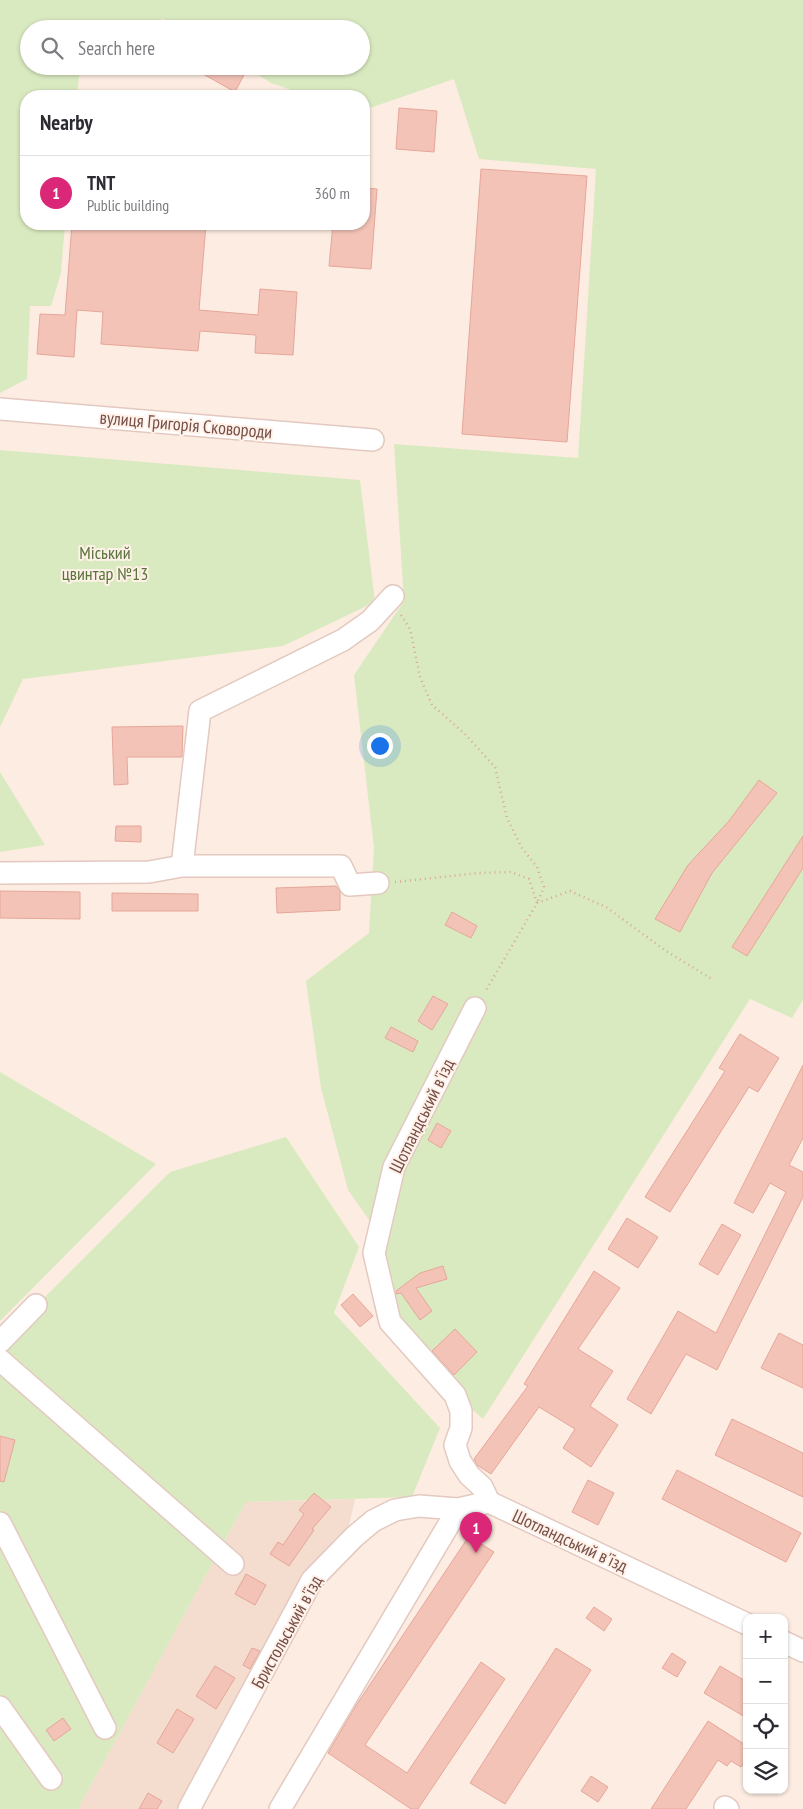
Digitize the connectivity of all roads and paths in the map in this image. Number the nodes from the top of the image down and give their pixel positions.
1 (0, 409) edge
2 (373, 440) dead end
3 (396, 604) joint
4 (182, 866) junction
5 (0, 873) edge
6 (378, 883) joint
7 (537, 903) junction
8 (712, 979) dead end
9 (475, 1008) joint
10 (36, 1305) dead end
11 (0, 1342) edge
12 (0, 1360) edge
13 (489, 1502) junction
14 (458, 1509) junction
15 (0, 1523) edge
16 (233, 1564) dead end
17 (743, 1622) edge
18 (788, 1644) edge
19 (803, 1651) edge
20 (0, 1707) edge
21 (105, 1728) dead end
22 (51, 1778) dead end
23 (189, 1809) edge
24 (280, 1809) edge

1 - 2 street, вулиця Григорія Сковороди
3 - 4 street
3 - 7 path
4 - 5 street
4 - 6 street
6 - 7 path
7 - 8 path
7 - 9 path
9 - 13 street, Шотландський в'їзд
10 - 11 street
12 - 16 street
13 - 14 street, Бристольський в'їзд
13 - 17 street, Шотландський в'їзд
14 - 23 street, Бристольський в'їзд
14 - 24 street
15 - 21 street
18 - 19 street
20 - 22 street

